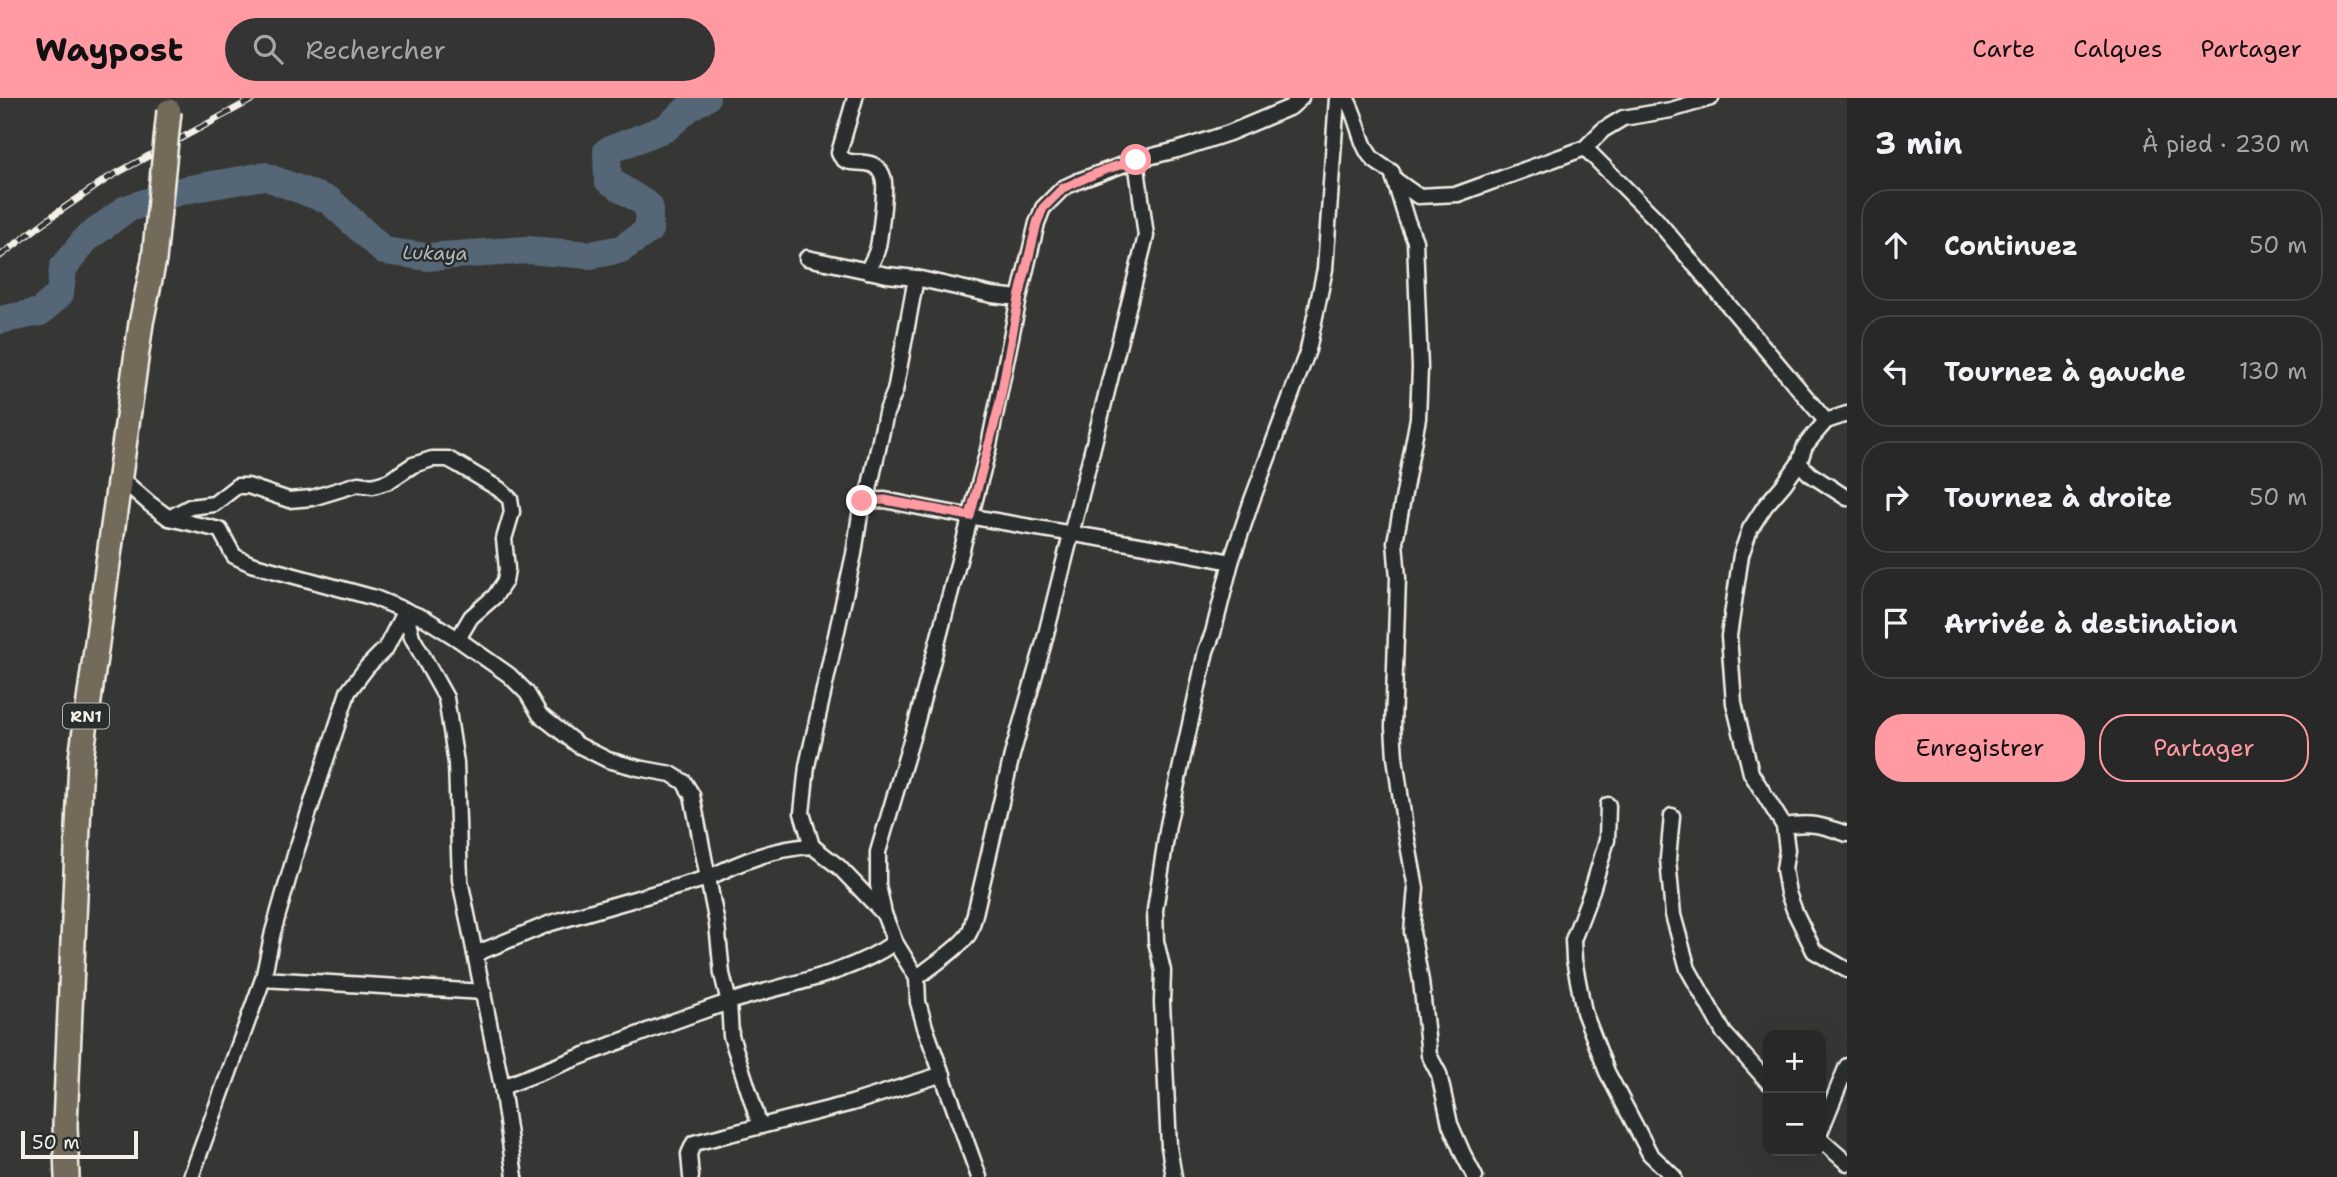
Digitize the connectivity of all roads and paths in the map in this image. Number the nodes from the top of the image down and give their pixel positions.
1 (855, 98) edge
2 (1301, 98) edge
3 (1337, 98) edge
4 (1346, 98) edge
5 (1711, 98) edge
6 (170, 104) edge
7 (1585, 148) junction
8 (1136, 160) junction
9 (1394, 179) junction
10 (807, 258) dead end
11 (867, 271) junction
12 (916, 278) junction
13 (1019, 298) junction
14 (1847, 414) edge
15 (1826, 421) junction
16 (1799, 463) junction
17 (118, 477) junction
18 (1847, 498) edge
19 (862, 501) junction
20 (970, 516) junction
21 (169, 518) junction
22 (1070, 535) junction
23 (1231, 562) junction
24 (405, 610) junction
25 (458, 639) junction
26 (1608, 805) dead end
27 (1672, 816) dead end
28 (1784, 826) junction
29 (1847, 834) edge
30 (812, 846) junction
31 (708, 878) junction
32 (884, 914) junction
33 (895, 942) junction
34 (475, 954) junction
35 (1847, 970) edge
36 (917, 978) junction
37 (263, 979) junction
38 (484, 992) junction
39 (729, 1002) junction
40 (1847, 1066) edge
41 (943, 1074) junction
42 (1763, 1076) edge
43 (502, 1087) junction
44 (1826, 1117) edge
45 (760, 1126) junction
46 (1826, 1144) edge
47 (1847, 1163) edge
48 (67, 1177) edge
49 (191, 1177) edge
50 (514, 1177) edge
51 (691, 1177) edge
52 (979, 1177) edge
53 (1174, 1177) edge
54 (1475, 1177) edge
55 (1674, 1177) edge

1 - 11 street
2 - 8 street
3 - 23 street
4 - 9 street
5 - 7 street
6 - 17 highway, RN1, bridge
7 - 9 street
7 - 15 street
8 - 13 street
8 - 22 street
9 - 54 street
10 - 11 street
11 - 12 street
12 - 13 street
12 - 19 street
13 - 20 street
14 - 15 street
15 - 16 street
16 - 18 street
16 - 28 street
17 - 21 street
17 - 48 highway, RN1
19 - 20 street
19 - 30 street
20 - 22 street
20 - 32 street
21 - 24 street
21 - 25 street
22 - 23 street
22 - 36 street
23 - 53 street
24 - 25 street
24 - 34 street
24 - 37 street
25 - 31 street
26 - 55 street
27 - 42 street
28 - 29 street
28 - 35 street
30 - 31 street
30 - 32 street
31 - 34 street
31 - 39 street
32 - 33 street
33 - 36 street
33 - 39 street
34 - 38 street
36 - 41 street
37 - 38 street
37 - 49 street
38 - 43 street
39 - 43 street
39 - 45 street
40 - 44 street
41 - 45 street
41 - 52 street
43 - 50 street
45 - 51 street
46 - 47 street

